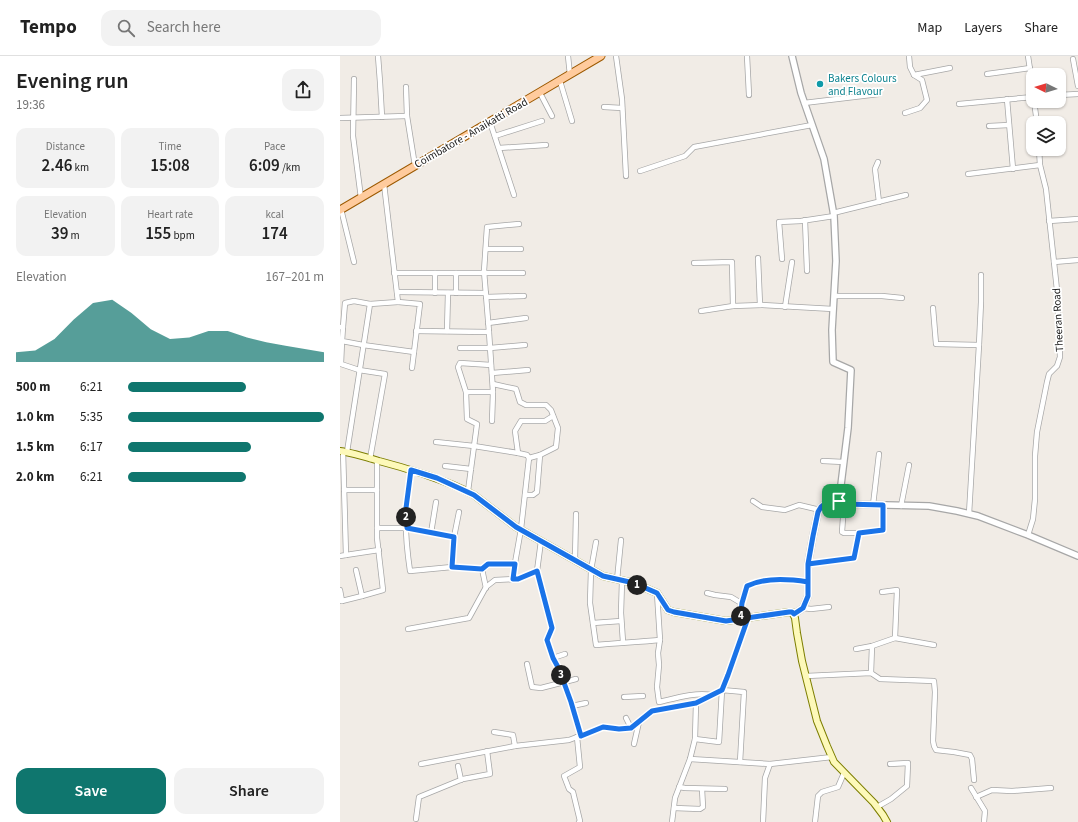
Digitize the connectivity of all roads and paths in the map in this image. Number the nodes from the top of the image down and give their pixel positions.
1 (378, 56) edge
2 (568, 56) edge
3 (601, 56) edge
4 (616, 56) edge
5 (747, 56) edge
6 (792, 56) edge
7 (909, 56) edge
8 (1028, 56) edge
9 (1073, 59) dead end
10 (950, 68) dead end
11 (1030, 68) edge
12 (1026, 69) edge
13 (914, 74) junction
14 (987, 74) dead end
15 (570, 75) junction
16 (354, 79) dead end
17 (560, 81) junction
18 (1078, 86) edge
19 (406, 87) dead end
20 (540, 93) junction
21 (879, 94) dead end
22 (1078, 94) edge
23 (749, 95) dead end
24 (1066, 95) edge
25 (1026, 98) edge
26 (1007, 99) junction
27 (804, 103) junction
28 (959, 104) dead end
29 (604, 107) dead end
30 (622, 108) junction
31 (905, 113) dead end
32 (407, 116) junction
33 (552, 116) dead end
34 (382, 117) junction
35 (340, 118) edge
36 (354, 118) junction
37 (542, 121) dead end
38 (572, 121) dead end
39 (490, 122) junction
40 (812, 125) junction
41 (1009, 125) junction
42 (989, 126) dead end
43 (495, 136) junction
44 (546, 145) dead end
45 (499, 148) junction
46 (1039, 156) edge
47 (878, 162) dead end
48 (1040, 165) junction
49 (415, 166) junction
50 (1013, 169) junction
51 (640, 170) dead end
52 (968, 174) dead end
53 (626, 176) dead end
54 (384, 184) junction
55 (514, 194) dead end
56 (906, 195) dead end
57 (361, 198) junction
58 (879, 202) junction
59 (341, 210) edge
60 (834, 214) junction
61 (1078, 219) edge
62 (805, 220) junction
63 (1049, 221) junction
64 (519, 224) dead end
65 (486, 249) junction
66 (521, 249) dead end
67 (758, 258) dead end
68 (782, 259) dead end
69 (1078, 260) edge
70 (354, 262) dead end
71 (792, 262) dead end
72 (1054, 262) junction
73 (694, 263) dead end
74 (807, 271) dead end
75 (484, 272) junction
76 (394, 273) junction
77 (435, 273) junction
78 (456, 273) junction
79 (523, 273) dead end
80 (981, 275) dead end
81 (397, 292) junction
82 (435, 293) junction
83 (448, 293) junction
84 (456, 293) junction
85 (486, 295) junction
86 (524, 296) dead end
87 (834, 296) junction
88 (902, 298) dead end
89 (398, 302) junction
90 (370, 304) junction
91 (760, 305) junction
92 (733, 306) junction
93 (785, 307) junction
94 (934, 308) dead end
95 (833, 309) junction
96 (701, 311) dead end
97 (526, 318) dead end
98 (488, 323) junction
99 (341, 327) edge
100 (416, 331) junction
101 (447, 331) junction
102 (489, 332) junction
103 (342, 341) junction
104 (363, 345) junction
105 (525, 345) dead end
106 (980, 345) junction
107 (460, 348) dead end
108 (490, 348) junction
109 (414, 352) junction
110 (491, 365) junction
111 (412, 368) dead end
112 (359, 370) junction
113 (528, 370) dead end
114 (492, 373) junction
115 (492, 384) junction
116 (466, 392) junction
117 (493, 392) junction
118 (553, 416) junction
119 (492, 421) dead end
120 (436, 442) dead end
121 (474, 446) junction
122 (343, 451) edge
123 (518, 453) junction
124 (879, 454) dead end
125 (540, 455) junction
126 (529, 458) junction
127 (370, 459) junction
128 (377, 460) junction
129 (823, 461) dead end
130 (844, 462) junction
131 (909, 465) dead end
132 (445, 466) dead end
133 (471, 469) junction
134 (411, 470) junction
135 (344, 490) junction
136 (377, 490) junction
137 (468, 491) junction
138 (525, 495) junction
139 (753, 501) dead end
140 (436, 502) dead end
141 (842, 503) junction
142 (873, 505) junction
143 (883, 505) junction
144 (901, 506) junction
145 (820, 510) junction
146 (459, 512) dead end
147 (576, 514) dead end
148 (969, 514) junction
149 (342, 520) edge
150 (377, 528) junction
151 (407, 528) junction
152 (521, 530) junction
153 (431, 533) junction
154 (859, 533) junction
155 (1028, 535) junction
156 (454, 537) junction
157 (621, 540) dead end
158 (541, 541) junction
159 (596, 542) dead end
160 (379, 550) junction
161 (346, 555) junction
162 (340, 556) edge
163 (1078, 556) edge
164 (575, 560) junction
165 (515, 564) junction
166 (808, 564) junction
167 (452, 567) junction
168 (482, 569) junction
169 (356, 570) dead end
170 (591, 570) junction
171 (537, 571) junction
172 (513, 579) junction
173 (620, 580) junction
174 (808, 582) junction
175 (486, 588) junction
176 (340, 590) edge
177 (882, 592) dead end
178 (657, 593) junction
179 (707, 593) dead end
180 (362, 596) junction
181 (341, 601) edge
182 (742, 603) junction
183 (829, 607) dead end
184 (803, 608) junction
185 (794, 614) junction
186 (748, 618) junction
187 (740, 619) junction
188 (621, 621) junction
189 (593, 623) junction
190 (408, 629) dead end
191 (895, 638) junction
192 (660, 640) junction
193 (622, 642) junction
194 (934, 645) dead end
195 (872, 646) junction
196 (856, 648) dead end
197 (565, 654) dead end
198 (553, 658) junction
199 (527, 664) dead end
200 (871, 673) junction
201 (806, 676) junction
202 (576, 678) dead end
203 (564, 682) junction
204 (722, 690) junction
205 (712, 695) junction
206 (643, 696) dead end
207 (624, 697) dead end
208 (586, 703) dead end
209 (696, 703) junction
210 (572, 706) junction
211 (626, 718) dead end
212 (639, 722) junction
213 (631, 728) junction
214 (494, 732) dead end
215 (579, 737) junction
216 (695, 739) junction
217 (634, 744) dead end
218 (516, 746) junction
219 (487, 751) junction
220 (832, 757) junction
221 (690, 759) junction
222 (740, 762) junction
223 (421, 764) dead end
224 (770, 764) junction
225 (890, 764) dead end
226 (458, 766) dead end
227 (844, 773) junction
228 (461, 780) junction
229 (974, 780) dead end
230 (679, 786) junction
231 (971, 788) dead end
232 (1051, 788) dead end
233 (702, 789) junction
234 (725, 789) dead end
235 (976, 797) junction
236 (877, 807) junction
237 (674, 808) junction
238 (416, 819) dead end
239 (579, 822) edge
240 (672, 822) edge
241 (763, 822) edge
242 (815, 822) edge
243 (887, 822) edge
244 (984, 822) edge

1 - 34 street
2 - 15 street
3 - 15 main road, Coimbatore - Anaikatti Road
4 - 30 street
5 - 23 street
6 - 27 street
7 - 13 street
8 - 11 street
9 - 18 street
10 - 13 street
12 - 14 street
13 - 31 street
15 - 17 main road, Coimbatore - Anaikatti Road
16 - 36 street
17 - 20 main road, Coimbatore - Anaikatti Road
17 - 38 street
19 - 32 street
20 - 33 street
20 - 39 main road, Coimbatore - Anaikatti Road
21 - 27 street
22 - 24 street
25 - 26 street
26 - 28 street
26 - 41 street
27 - 40 street
29 - 30 street
30 - 53 street
32 - 34 street
32 - 49 street
34 - 36 street
35 - 36 street
36 - 57 street
37 - 43 street
39 - 43 street
39 - 49 main road, Coimbatore - Anaikatti Road
40 - 51 street
40 - 60 street
41 - 42 street
41 - 50 street
43 - 45 street
44 - 45 street
45 - 55 street
46 - 48 street, Theeran Road
47 - 58 street
48 - 50 street
48 - 63 street, Theeran Road
49 - 54 main road, Coimbatore - Anaikatti Road
50 - 52 street
54 - 57 main road, Coimbatore - Anaikatti Road
54 - 76 street
56 - 58 street
57 - 59 main road, Coimbatore - Anaikatti Road
58 - 60 street
59 - 70 street
60 - 62 street
60 - 87 street
61 - 63 street
62 - 68 street
62 - 74 street
63 - 72 street, Theeran Road
64 - 65 street
65 - 66 street
65 - 75 street
67 - 91 street
69 - 72 street
71 - 93 street
72 - 155 street, Theeran Road
73 - 92 street
75 - 78 street
75 - 79 street
75 - 85 street
76 - 77 street
76 - 81 street
77 - 78 street
77 - 82 street
78 - 84 street
80 - 106 street
81 - 82 street
81 - 89 street
82 - 83 street
83 - 84 street
83 - 101 street
84 - 85 street
85 - 86 street
85 - 98 street
87 - 88 street
87 - 95 street
89 - 90 street
89 - 100 street
90 - 99 street
90 - 104 street
91 - 92 street
91 - 93 street
92 - 96 street
93 - 95 street
94 - 106 street
95 - 130 street
97 - 98 street
98 - 102 street
99 - 103 street
100 - 101 street
100 - 109 street
101 - 102 street
102 - 108 street
103 - 104 street
103 - 112 street
104 - 109 street
104 - 112 street
105 - 108 street
106 - 148 street
107 - 108 street
108 - 110 street
109 - 111 street
110 - 114 street
110 - 116 street
112 - 122 street
112 - 127 street
113 - 114 street
114 - 115 street
115 - 117 street
115 - 118 street
116 - 117 street
116 - 121 street
117 - 119 street
118 - 123 street
118 - 125 street
120 - 121 street
121 - 123 street
121 - 133 street
122 - 127 main road
122 - 135 street
123 - 126 street
124 - 142 street
125 - 126 street
125 - 138 street
126 - 138 street
127 - 128 main road
128 - 134 main road
128 - 136 street
129 - 130 street
130 - 141 street
131 - 144 street
132 - 133 street
133 - 137 street
134 - 137 main road
134 - 151 street
135 - 136 street
135 - 149 street
136 - 150 street
137 - 152 main road
138 - 152 street
139 - 145 street
140 - 153 street
141 - 142 street
141 - 145 street
141 - 154 street
142 - 143 street
143 - 144 street
143 - 154 street
144 - 148 street
145 - 166 street
146 - 156 street
147 - 164 street
148 - 155 street
149 - 161 street
150 - 151 street
150 - 160 street
151 - 153 street
151 - 167 street
152 - 158 main road
152 - 165 street
153 - 156 street
154 - 166 street
155 - 163 street
156 - 167 street
157 - 173 street
158 - 164 main road
158 - 171 street
159 - 170 street
160 - 161 street
160 - 180 street
161 - 162 street
164 - 170 main road
165 - 168 street
165 - 172 street
166 - 174 street
167 - 168 street
168 - 175 street
169 - 180 street
170 - 173 main road
170 - 189 street
171 - 172 street
171 - 198 street
172 - 175 street
173 - 178 main road
173 - 188 street
174 - 182 street
174 - 184 street
175 - 190 street
176 - 181 street
177 - 191 street
178 - 187 main road
178 - 192 street
179 - 182 street
180 - 181 street
182 - 187 street
183 - 184 street
184 - 185 street
185 - 186 main road
185 - 201 main road
186 - 187 main road
186 - 204 street
188 - 189 street
188 - 193 street
189 - 193 street
191 - 194 street
191 - 195 street
192 - 193 street
192 - 205 street
195 - 196 street
195 - 200 street
197 - 198 street
198 - 203 street
199 - 203 street
200 - 201 street
200 - 229 street
201 - 220 main road
202 - 203 street
203 - 210 street
204 - 205 street
204 - 216 street
204 - 222 street
205 - 209 street
206 - 207 street
208 - 210 street
209 - 212 street
209 - 216 street
210 - 215 street
211 - 213 street
212 - 213 street
212 - 217 street
213 - 215 street
214 - 218 street
215 - 218 street
215 - 239 street
216 - 221 street
218 - 219 street
219 - 223 street
219 - 228 street
220 - 224 street
220 - 227 main road
221 - 222 street
221 - 230 street
222 - 224 street
224 - 241 street
225 - 236 street
226 - 228 street
227 - 236 main road
227 - 242 street
228 - 238 street
230 - 233 street
230 - 237 street
231 - 235 street
232 - 235 street
233 - 234 street
233 - 237 street
235 - 244 street
236 - 243 main road
237 - 240 street

